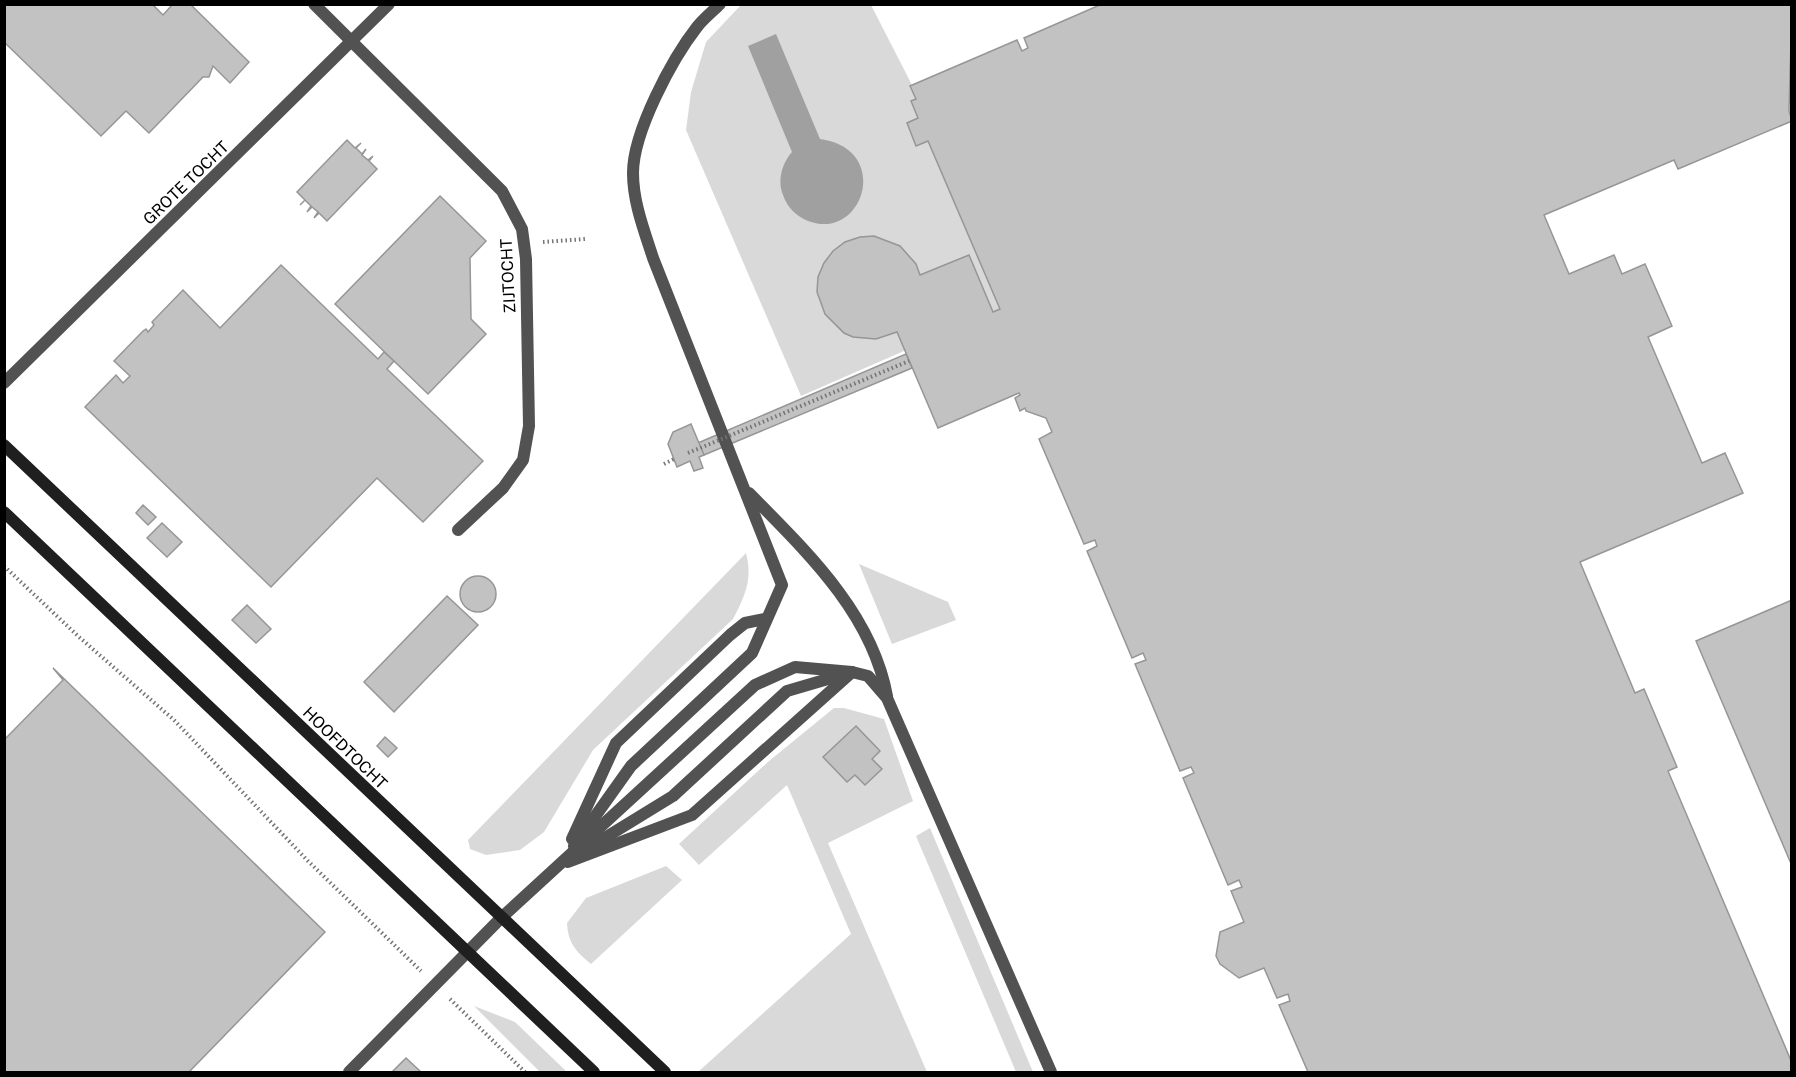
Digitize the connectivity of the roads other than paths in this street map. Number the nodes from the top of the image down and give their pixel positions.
1 (314, 4) edge
2 (389, 4) edge
3 (720, 4) edge
4 (353, 42) junction
5 (4, 383) edge
6 (4, 445) edge
7 (746, 490) junction
8 (4, 512) edge
9 (458, 530) dead end
10 (765, 619) junction
11 (852, 672) junction
12 (887, 698) junction
13 (561, 865) junction
14 (500, 919) junction
15 (468, 952) junction
16 (350, 1072) edge
17 (594, 1072) edge
18 (665, 1072) edge
19 (1051, 1072) edge

1 - 4 street, ZIJTOCHT
2 - 4 street, GROTE TOCHT
3 - 7 street
4 - 5 street, GROTE TOCHT
4 - 9 street, ZIJTOCHT
6 - 14 main road, HOOFDTOCHT
7 - 10 street
7 - 12 street
8 - 15 main road
10 - 13 street
10 - 13 street
11 - 12 street
11 - 13 street
11 - 13 street
11 - 13 street
12 - 19 street
13 - 14 street
14 - 15 street
14 - 18 main road, HOOFDTOCHT
15 - 16 street
15 - 17 main road

